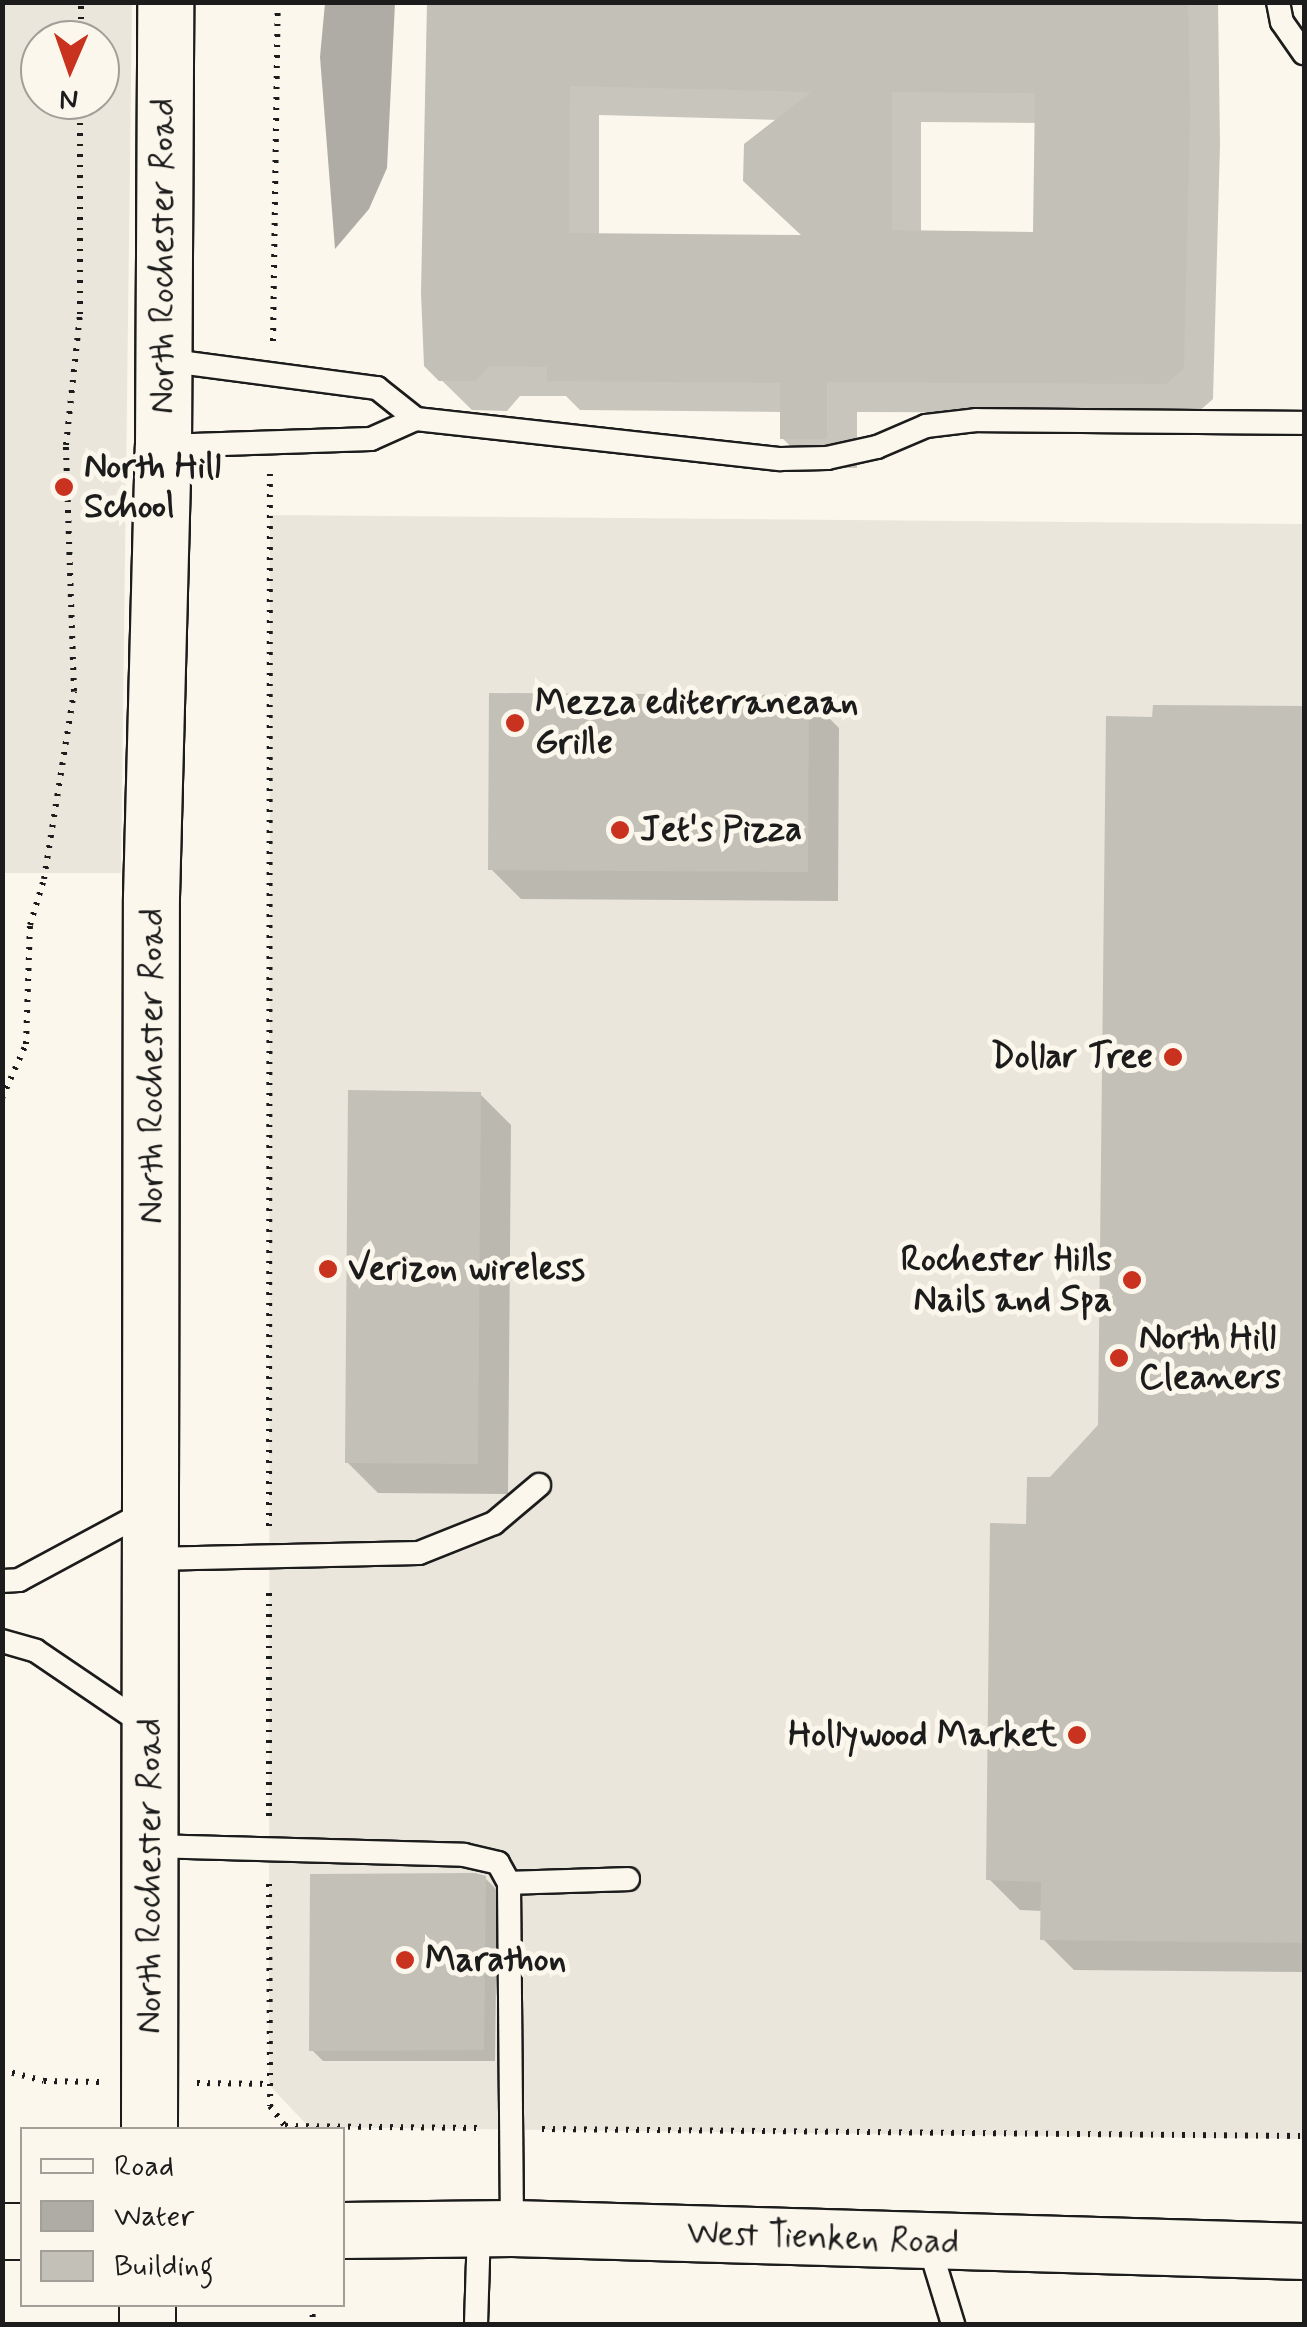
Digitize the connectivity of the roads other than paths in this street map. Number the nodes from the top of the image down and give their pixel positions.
1 (165, 2) edge
2 (1278, 2) edge
3 (1304, 53) edge
4 (161, 360) junction
5 (416, 419) junction
6 (1304, 424) edge
7 (162, 446) junction
8 (539, 1485) dead end
9 (152, 1534) junction
10 (2, 1582) edge
11 (2, 1641) edge
12 (151, 1728) junction
13 (150, 1846) junction
14 (628, 1879) dead end
15 (509, 1883) junction
16 (150, 2127) edge
17 (496, 2229) junction
18 (345, 2230) edge
19 (928, 2241) junction
20 (1304, 2251) edge
21 (476, 2324) edge
22 (953, 2324) edge

1 - 4 main road, North Rochester Road
2 - 3 lane
4 - 5 lane
4 - 7 main road, North Rochester Road
5 - 6 lane
5 - 7 lane
7 - 9 main road, North Rochester Road
8 - 9 lane
9 - 10 lane
9 - 12 main road, North Rochester Road
11 - 12 lane
12 - 13 main road, North Rochester Road
13 - 15 lane
13 - 16 main road, North Rochester Road
14 - 15 lane
15 - 17 lane
17 - 18 main road, West Tienken Road
17 - 19 main road, West Tienken Road
17 - 21 lane
19 - 20 main road, West Tienken Road
19 - 22 lane

